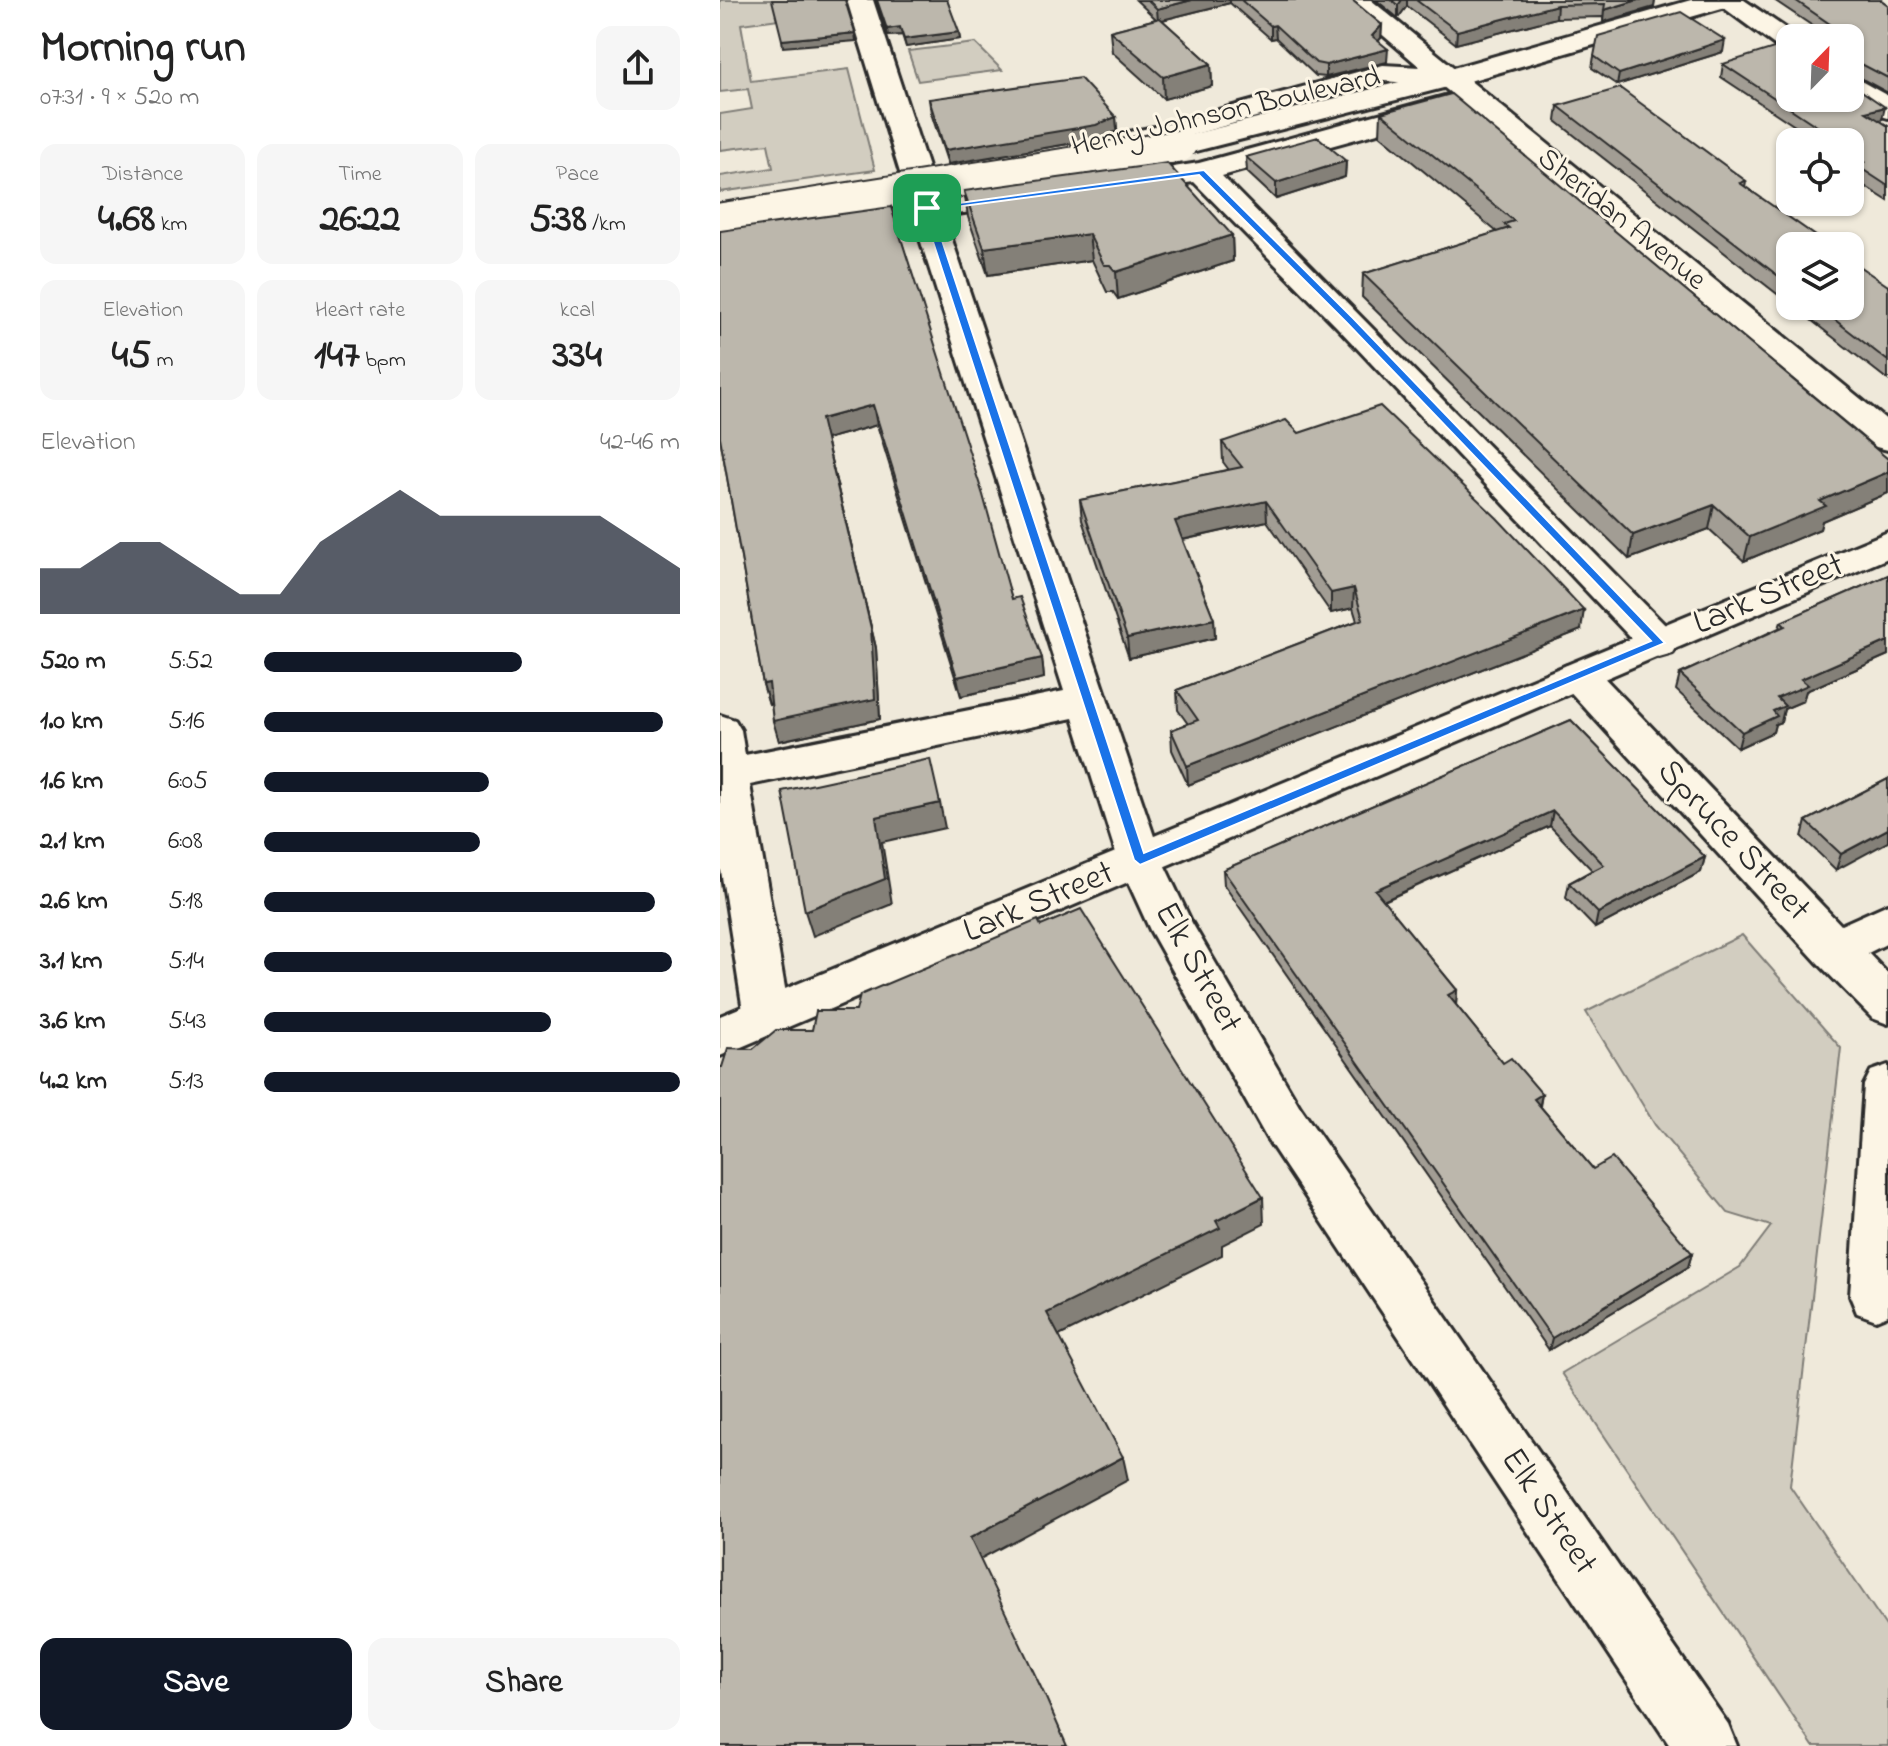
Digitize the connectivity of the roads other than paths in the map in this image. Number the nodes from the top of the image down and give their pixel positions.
1 (860, 0) edge
2 (1355, 0) edge
3 (1720, 0) edge
4 (1726, 0) edge
5 (1776, 34) edge
6 (1460, 88) junction
7 (1864, 93) edge
8 (1888, 109) edge
9 (1190, 159) junction
10 (922, 193) junction
11 (720, 207) edge
12 (720, 219) edge
13 (720, 239) edge
14 (1888, 439) edge
15 (1888, 544) edge
16 (1659, 643) junction
17 (1579, 676) junction
18 (1088, 701) junction
19 (720, 730) edge
20 (727, 774) junction
21 (1140, 860) junction
22 (1888, 922) edge
23 (1834, 950) junction
24 (1888, 1005) edge
25 (767, 1017) junction
26 (720, 1037) edge
27 (1888, 1085) edge
28 (1876, 1296) dead end
29 (1706, 1746) edge

1 - 10 street, Elk Street
2 - 6 street, Sheridan Avenue
3 - 6 street, Henry Johnson Boulevard
4 - 5 street
6 - 9 street
6 - 10 street, Henry Johnson Boulevard
6 - 14 street, Sheridan Avenue
7 - 8 street
9 - 10 street, Henry Johnson Boulevard
9 - 12 street, Henry Johnson Boulevard, bridge
9 - 16 street
10 - 11 street, Henry Johnson Boulevard
10 - 13 street, Henry Johnson Boulevard
10 - 18 street, Elk Street
15 - 16 street, Lark Street
16 - 17 street, Lark Street
17 - 21 street, Lark Street
17 - 23 street, Spruce Street
18 - 20 street
18 - 21 street, Elk Street
19 - 20 street
20 - 25 street
21 - 25 street, Lark Street
21 - 29 street, Elk Street
22 - 23 street
23 - 24 street, Spruce Street
25 - 26 street, Lark Street
27 - 28 street

